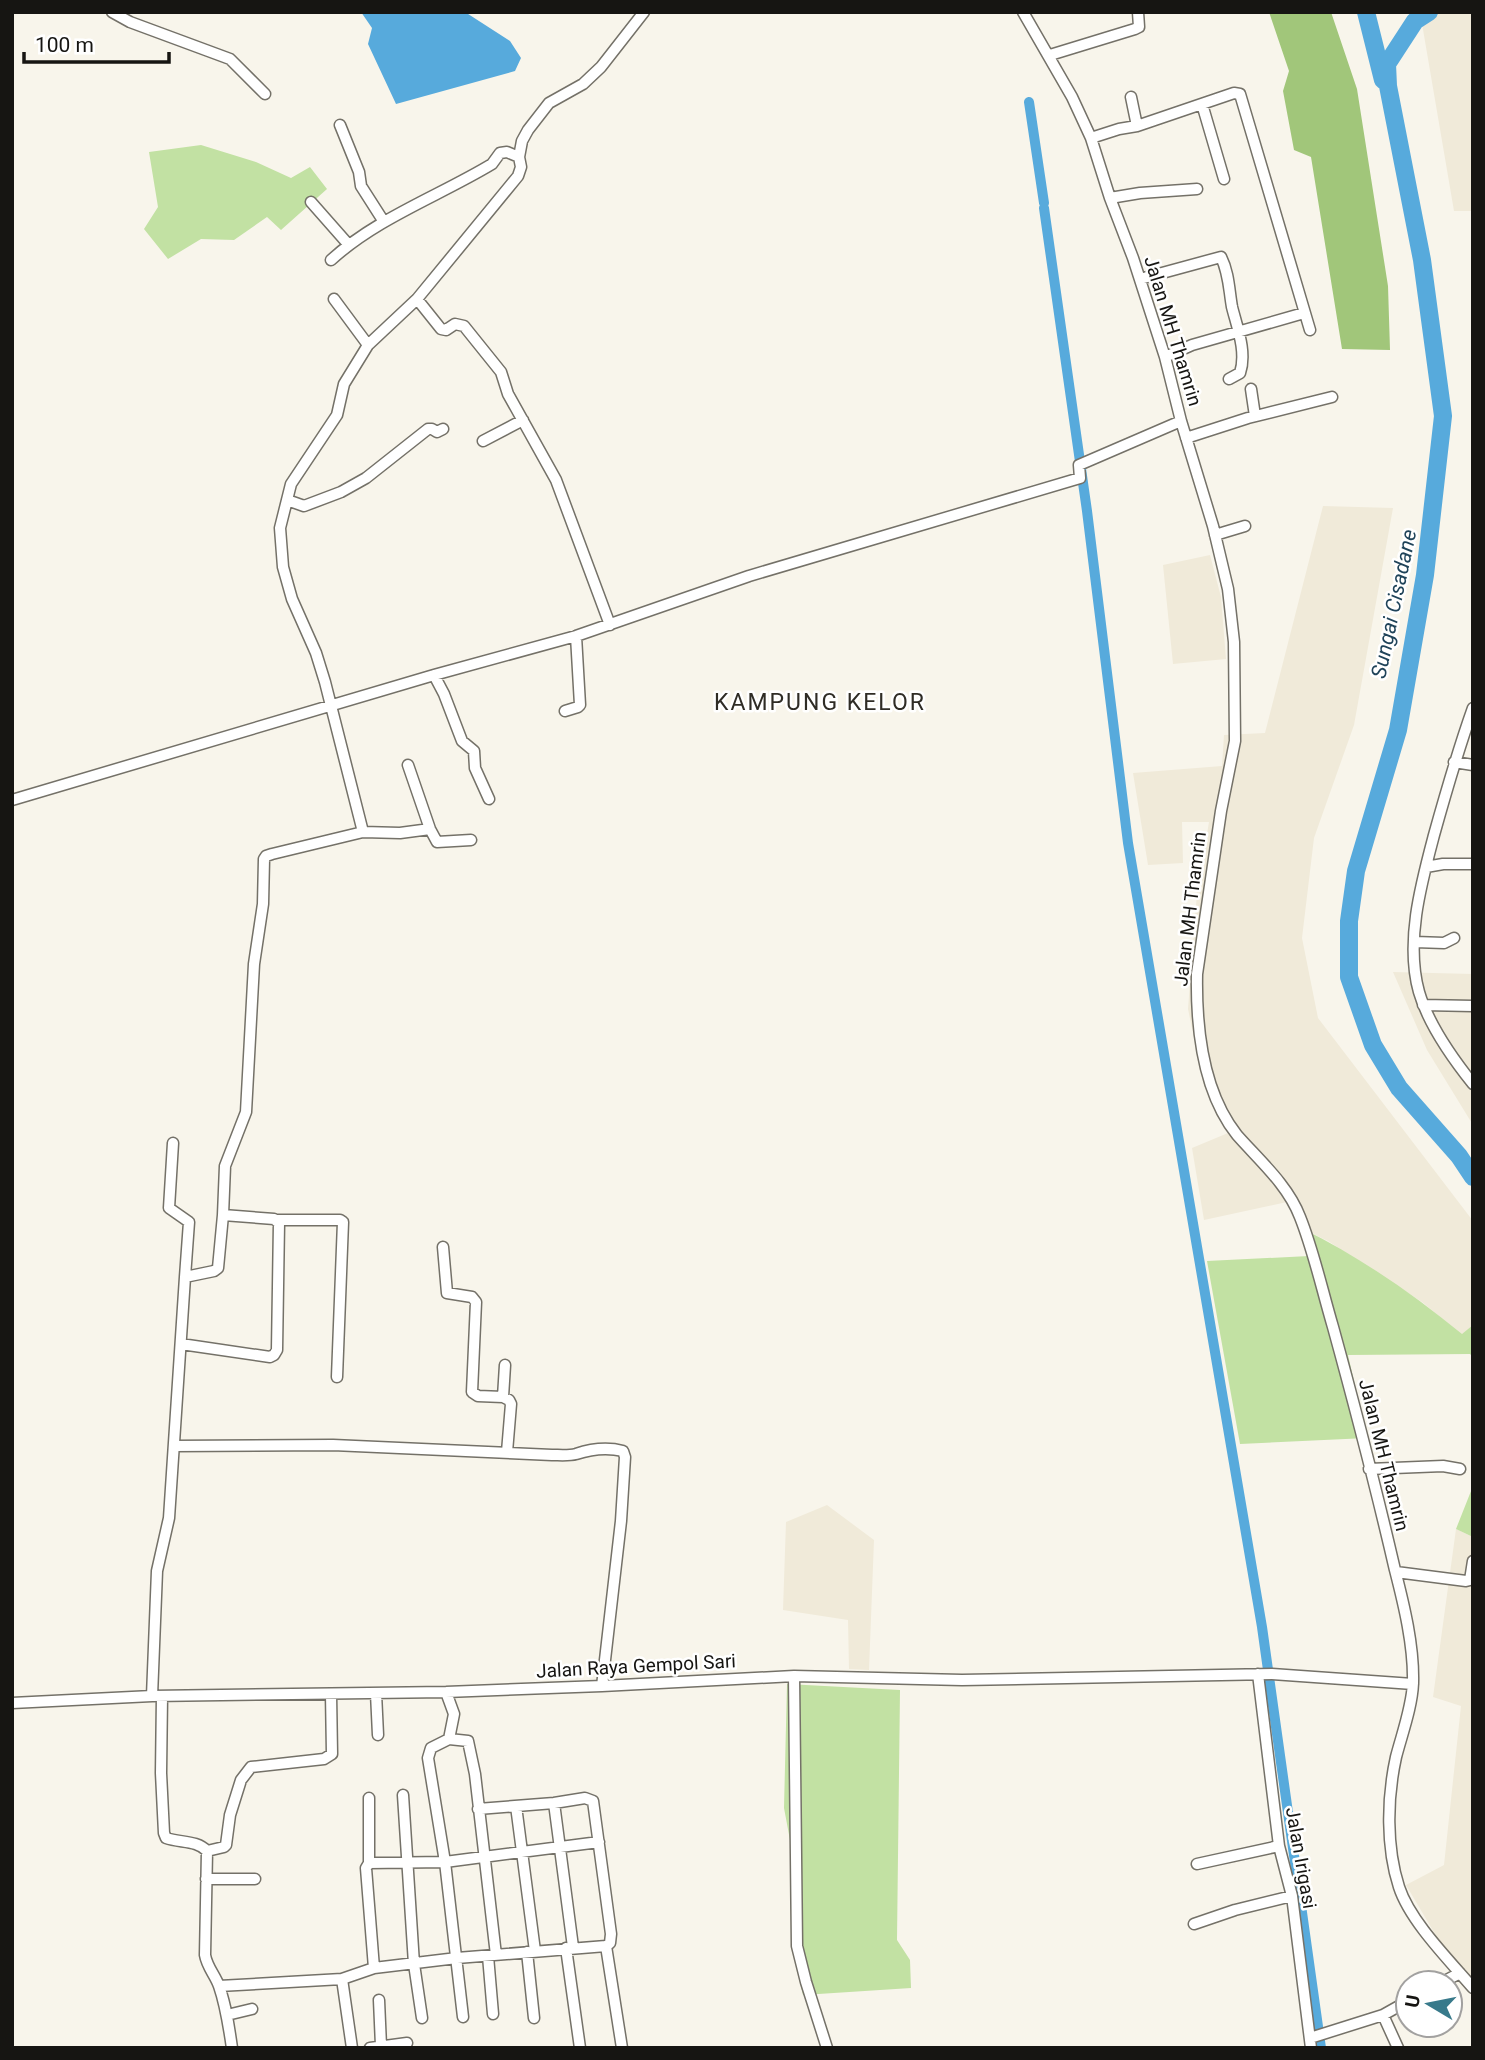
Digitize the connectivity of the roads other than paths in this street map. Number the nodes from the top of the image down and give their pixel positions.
1 (112, 12) edge
2 (644, 12) edge
3 (1023, 12) edge
4 (1138, 12) edge
5 (1050, 55) junction
6 (265, 94) dead end
7 (1131, 97) dead end
8 (1202, 104) junction
9 (340, 125) dead end
10 (1138, 126) junction
11 (1091, 138) junction
12 (519, 157) junction
13 (1224, 179) dead end
14 (1197, 188) dead end
15 (1110, 198) junction
16 (311, 202) dead end
17 (384, 222) junction
18 (348, 244) junction
19 (331, 260) dead end
20 (1140, 279) junction
21 (334, 299) dead end
22 (417, 299) junction
23 (1304, 313) junction
24 (1310, 330) dead end
25 (1240, 331) junction
26 (368, 345) junction
27 (1165, 357) junction
28 (1229, 379) dead end
29 (1251, 389) dead end
30 (1332, 397) dead end
31 (1255, 416) junction
32 (523, 419) junction
33 (1181, 421) junction
34 (443, 429) dead end
35 (1186, 438) junction
36 (483, 441) dead end
37 (287, 500) junction
38 (1245, 526) dead end
39 (1215, 535) junction
40 (610, 625) junction
41 (576, 636) junction
42 (434, 675) junction
43 (330, 706) junction
44 (1473, 708) edge
45 (565, 711) dead end
46 (1471, 721) edge
47 (1454, 762) junction
48 (408, 765) dead end
49 (1473, 765) edge
50 (489, 799) dead end
51 (12, 800) edge
52 (430, 829) junction
53 (363, 832) junction
54 (471, 840) dead end
55 (1473, 864) edge
56 (1426, 867) junction
57 (1454, 938) dead end
58 (1415, 942) junction
59 (1423, 1005) junction
60 (1473, 1006) edge
61 (1473, 1084) edge
62 (173, 1143) dead end
63 (223, 1215) junction
64 (277, 1220) junction
65 (443, 1247) dead end
66 (185, 1277) junction
67 (181, 1344) junction
68 (505, 1365) dead end
69 (337, 1377) dead end
70 (503, 1397) junction
71 (174, 1447) junction
72 (507, 1452) junction
73 (1369, 1469) junction
74 (1460, 1469) dead end
75 (1473, 1561) edge
76 (1396, 1572) junction
77 (1264, 1674) junction
78 (794, 1676) junction
79 (1413, 1684) junction
80 (602, 1686) junction
81 (446, 1692) junction
82 (331, 1693) junction
83 (376, 1693) junction
84 (157, 1696) junction
85 (12, 1703) edge
86 (378, 1735) dead end
87 (449, 1739) junction
88 (402, 1794) dead end
89 (369, 1798) dead end
90 (554, 1803) junction
91 (516, 1805) junction
92 (478, 1809) junction
93 (599, 1842) junction
94 (1279, 1846) junction
95 (560, 1848) junction
96 (207, 1851) junction
97 (522, 1853) junction
98 (484, 1857) junction
99 (445, 1862) junction
100 (369, 1863) junction
101 (408, 1864) junction
102 (1196, 1864) dead end
103 (255, 1878) dead end
104 (206, 1879) junction
105 (1292, 1896) junction
106 (1194, 1924) dead end
107 (606, 1945) junction
108 (569, 1948) junction
109 (531, 1952) junction
110 (492, 1956) junction
111 (457, 1958) junction
112 (414, 1964) junction
113 (374, 1968) junction
114 (1457, 1969) edge
115 (342, 1979) junction
116 (219, 1986) junction
117 (379, 2000) dead end
118 (252, 2009) dead end
119 (1394, 2009) edge
120 (493, 2014) dead end
121 (227, 2015) junction
122 (1383, 2015) junction
123 (463, 2017) dead end
124 (422, 2018) dead end
125 (534, 2018) dead end
126 (1313, 2040) edge
127 (407, 2043) dead end
128 (382, 2046) edge
129 (232, 2048) edge
130 (352, 2048) edge
131 (370, 2048) edge
132 (580, 2048) edge
133 (622, 2048) edge
134 (827, 2048) edge
135 (1398, 2048) edge

1 - 6 street
2 - 12 street
3 - 5 street, Jalan MH Thamrin
4 - 5 street
5 - 11 street, Jalan MH Thamrin
7 - 10 street
8 - 10 street
8 - 13 street
8 - 23 street
9 - 17 street
10 - 11 street
11 - 15 street, Jalan MH Thamrin
12 - 17 street
12 - 22 street
14 - 15 street
15 - 20 street, Jalan MH Thamrin
16 - 18 street
17 - 18 street
18 - 19 street
20 - 25 street
20 - 27 street, Jalan MH Thamrin
21 - 26 street
22 - 26 street
22 - 32 street
23 - 24 street
23 - 25 street
25 - 27 street
25 - 28 street
26 - 37 street
27 - 33 street, Jalan MH Thamrin
29 - 31 street
30 - 31 street
31 - 35 street
32 - 36 street
32 - 40 street
33 - 35 street, Jalan MH Thamrin
33 - 40 street
34 - 37 street
35 - 39 street, Jalan MH Thamrin
37 - 43 street
38 - 39 street
39 - 73 street, Jalan MH Thamrin
40 - 41 street
41 - 42 street
41 - 45 street
42 - 43 street
42 - 50 street
43 - 51 street
43 - 53 street
44 - 46 street
46 - 47 street
47 - 49 street
47 - 56 street
48 - 52 street
52 - 53 street
52 - 54 street
53 - 63 street
55 - 56 street
56 - 58 street
57 - 58 street
58 - 59 street
59 - 60 street
59 - 61 street
62 - 66 street
63 - 64 street
63 - 66 street
64 - 67 street
64 - 69 street
65 - 70 street
66 - 67 street
67 - 71 street
68 - 70 street
70 - 72 street
71 - 72 street
71 - 84 street
72 - 80 street
73 - 74 street
73 - 76 street, Jalan MH Thamrin
75 - 76 street
76 - 79 street, Jalan MH Thamrin
77 - 78 street, Jalan Raya Gempol Sari
77 - 79 street, Jalan Raya Gempol Sari
77 - 94 street, Jalan Irigasi
78 - 80 street, Jalan Raya Gempol Sari
78 - 134 street
79 - 114 street, Jalan MH Thamrin
80 - 81 street, Jalan Raya Gempol Sari
81 - 83 street, Jalan Raya Gempol Sari
81 - 87 street
82 - 83 street, Jalan Raya Gempol Sari
82 - 84 street, Jalan Raya Gempol Sari
82 - 96 street
83 - 86 street
84 - 85 street, Jalan Raya Gempol Sari
84 - 96 street
87 - 92 street
87 - 99 street
88 - 101 street
89 - 100 street
90 - 91 street
90 - 93 street
90 - 95 street
91 - 92 street
91 - 97 street
92 - 98 street
93 - 95 street
93 - 107 street
94 - 102 street
94 - 105 street, Jalan Irigasi
95 - 97 street
95 - 108 street
96 - 104 street
97 - 98 street
97 - 109 street
98 - 99 street
98 - 110 street
99 - 101 street
99 - 111 street
100 - 101 street
100 - 113 street
101 - 112 street
103 - 104 street
104 - 116 street
105 - 106 street
105 - 126 street, Jalan Irigasi
107 - 108 street
107 - 133 street
108 - 109 street
108 - 132 street
109 - 110 street
109 - 125 street
110 - 111 street
110 - 120 street
111 - 112 street
111 - 123 street
112 - 113 street
112 - 124 street
113 - 115 street
115 - 116 street
115 - 130 street
116 - 121 street
117 - 128 street
118 - 121 street
119 - 122 street
121 - 129 street
122 - 126 street
122 - 135 street
127 - 128 street
128 - 131 street

